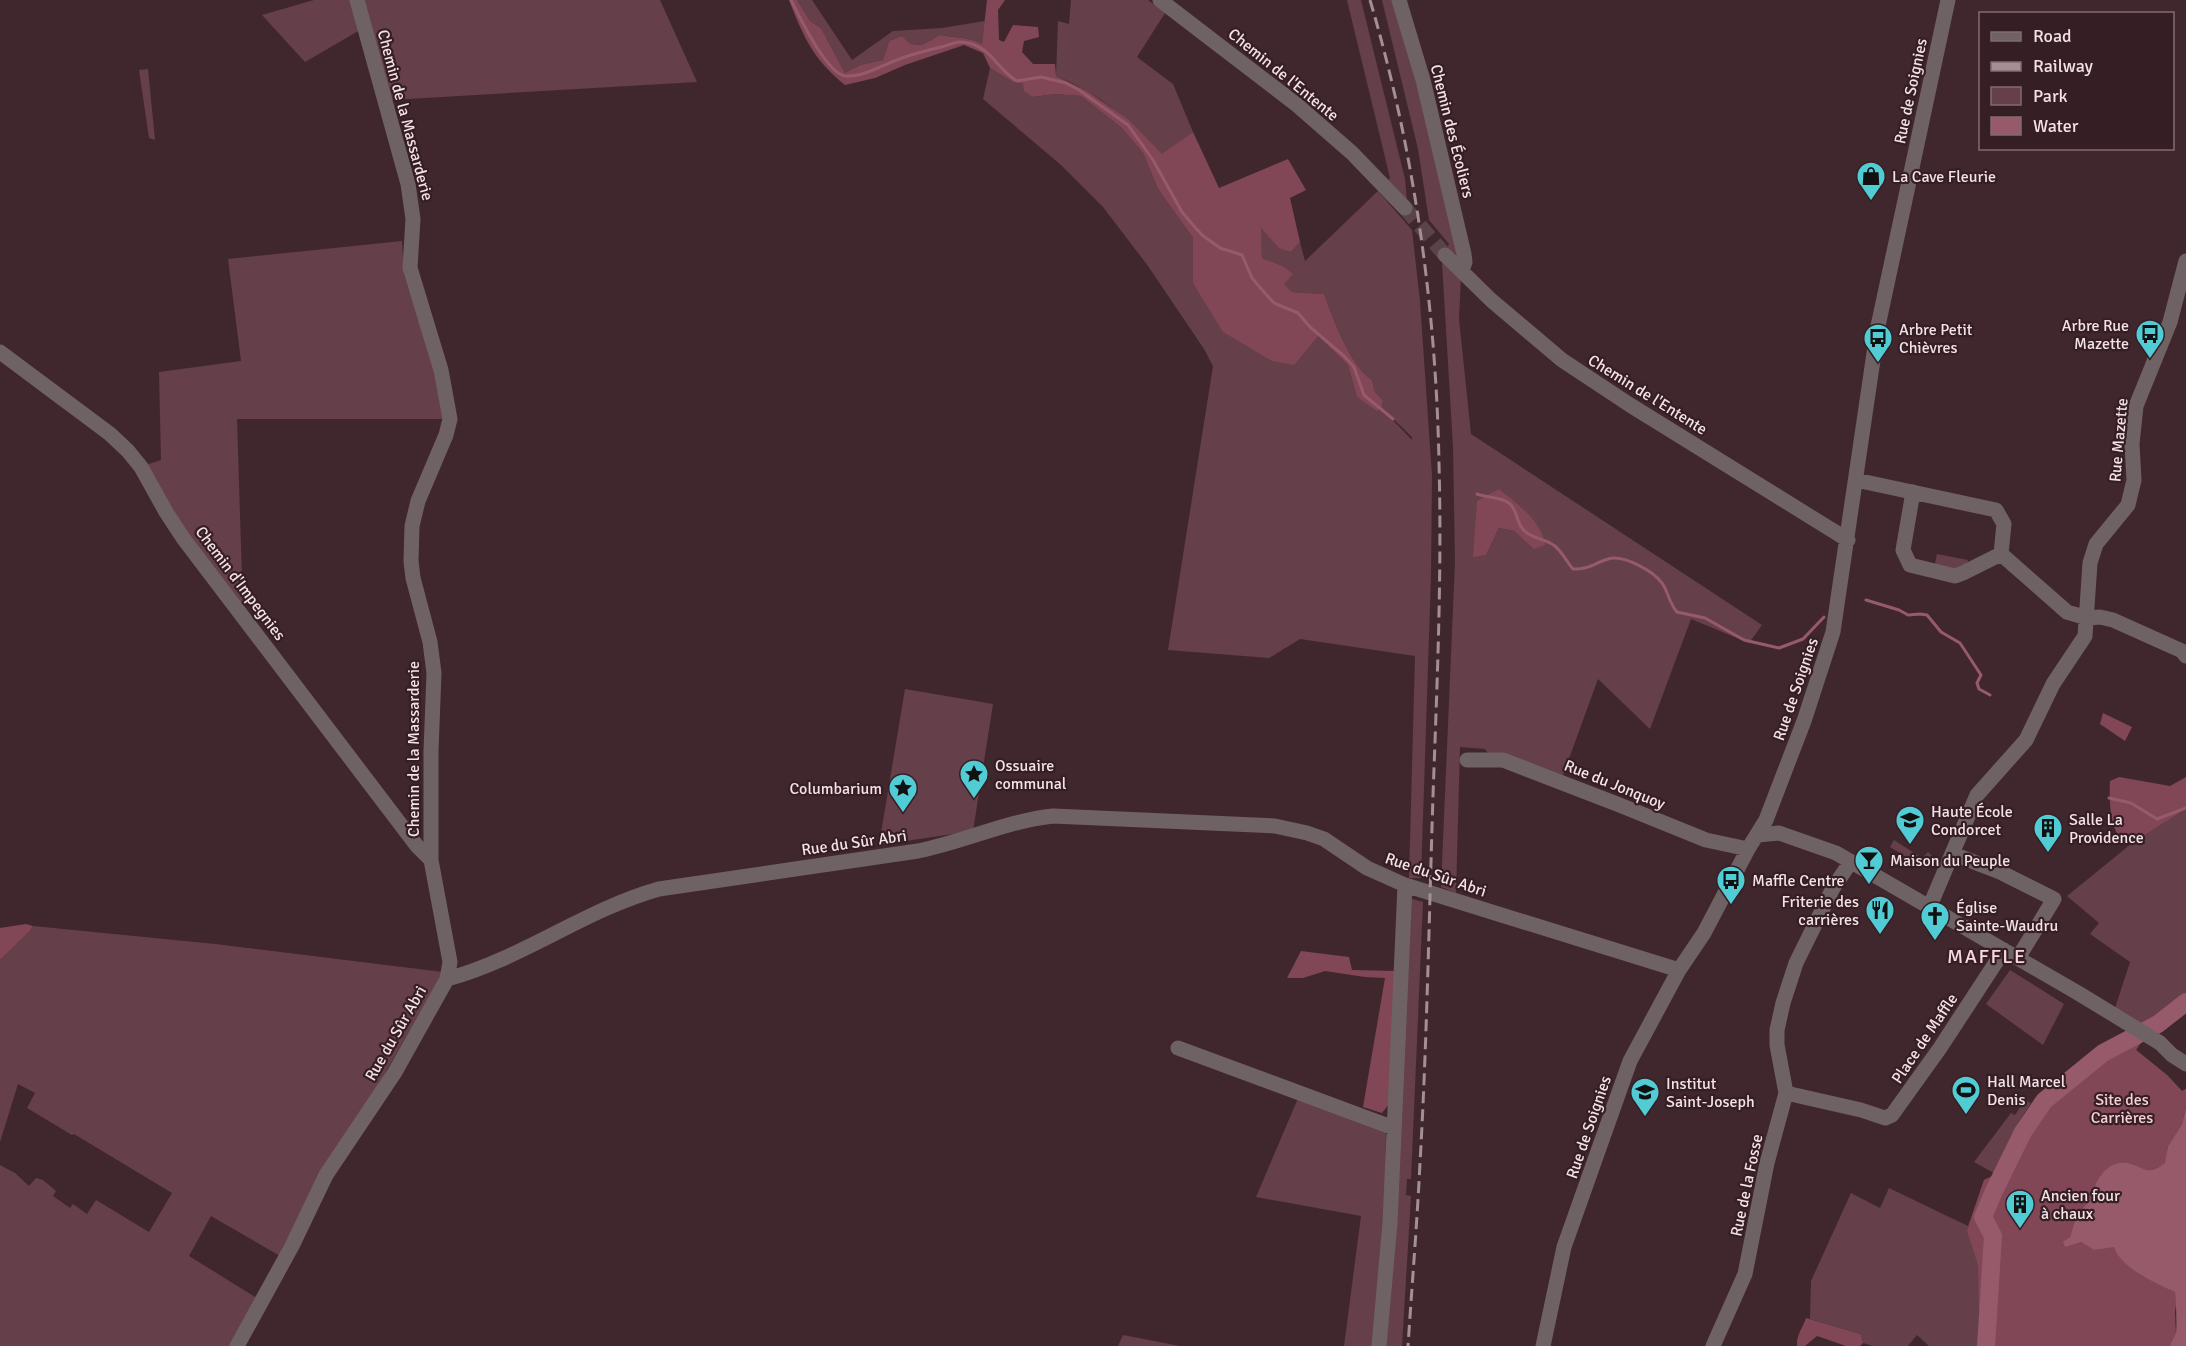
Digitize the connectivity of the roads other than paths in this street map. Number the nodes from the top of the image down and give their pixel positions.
1 (357, 0) edge
2 (1160, 0) edge
3 (1399, 0) edge
4 (1948, 0) edge
5 (1405, 208) tunnel mouth
6 (1445, 255) tunnel mouth
7 (2186, 261) edge
8 (1462, 271) junction
9 (0, 352) edge
10 (1856, 480) junction
11 (1913, 492) junction
12 (1848, 540) junction
13 (2001, 554) junction
14 (2087, 618) junction
15 (2186, 656) edge
16 (1467, 760) dead end
17 (1766, 820) junction
18 (1779, 833) junction
19 (1757, 835) junction
20 (1748, 849) junction
21 (1953, 854) junction
22 (431, 860) junction
23 (1850, 863) junction
24 (1405, 885) junction
25 (1929, 908) junction
26 (2004, 950) junction
27 (2018, 958) junction
28 (1679, 970) junction
29 (447, 979) junction
30 (1178, 1048) dead end
31 (2186, 1064) edge
32 (1786, 1093) junction
33 (1394, 1128) junction
34 (237, 1346) edge
35 (1379, 1346) edge
36 (1543, 1346) edge
37 (1713, 1346) edge

1 - 22 street, Chemin de la Massarderie
2 - 5 street, Chemin de l'Entente
3 - 8 street, Chemin des Écoliers
4 - 10 street, Rue de Soignies
6 - 8 street, Chemin de l'Entente
7 - 14 street, Rue Mazette
8 - 12 street, Chemin de l'Entente
9 - 22 street, Chemin d'Impegnies
10 - 11 street
10 - 12 street, Rue de Soignies
11 - 13 street
11 - 13 street
12 - 17 street, Rue de Soignies
13 - 14 street
14 - 15 street
14 - 21 street, Rue Mazette
16 - 20 street, Rue du Jonquoy
17 - 18 street
17 - 19 street, Rue de Soignies
18 - 19 street
18 - 23 street
19 - 20 street, Rue de Soignies
20 - 28 street, Rue de Soignies
21 - 25 street, Rue Mazette
21 - 27 street
22 - 29 street, Chemin de la Massarderie
23 - 25 street
23 - 32 street, Rue de la Fosse
24 - 28 street, Rue du Sûr Abri
24 - 29 street, Rue du Sûr Abri
24 - 33 street
25 - 26 street
26 - 27 street
26 - 32 street, Place de Maffle
27 - 31 street
28 - 36 street, Rue de Soignies
29 - 34 street, Rue du Sûr Abri
30 - 33 street
32 - 37 street, Rue de la Fosse
33 - 35 street

